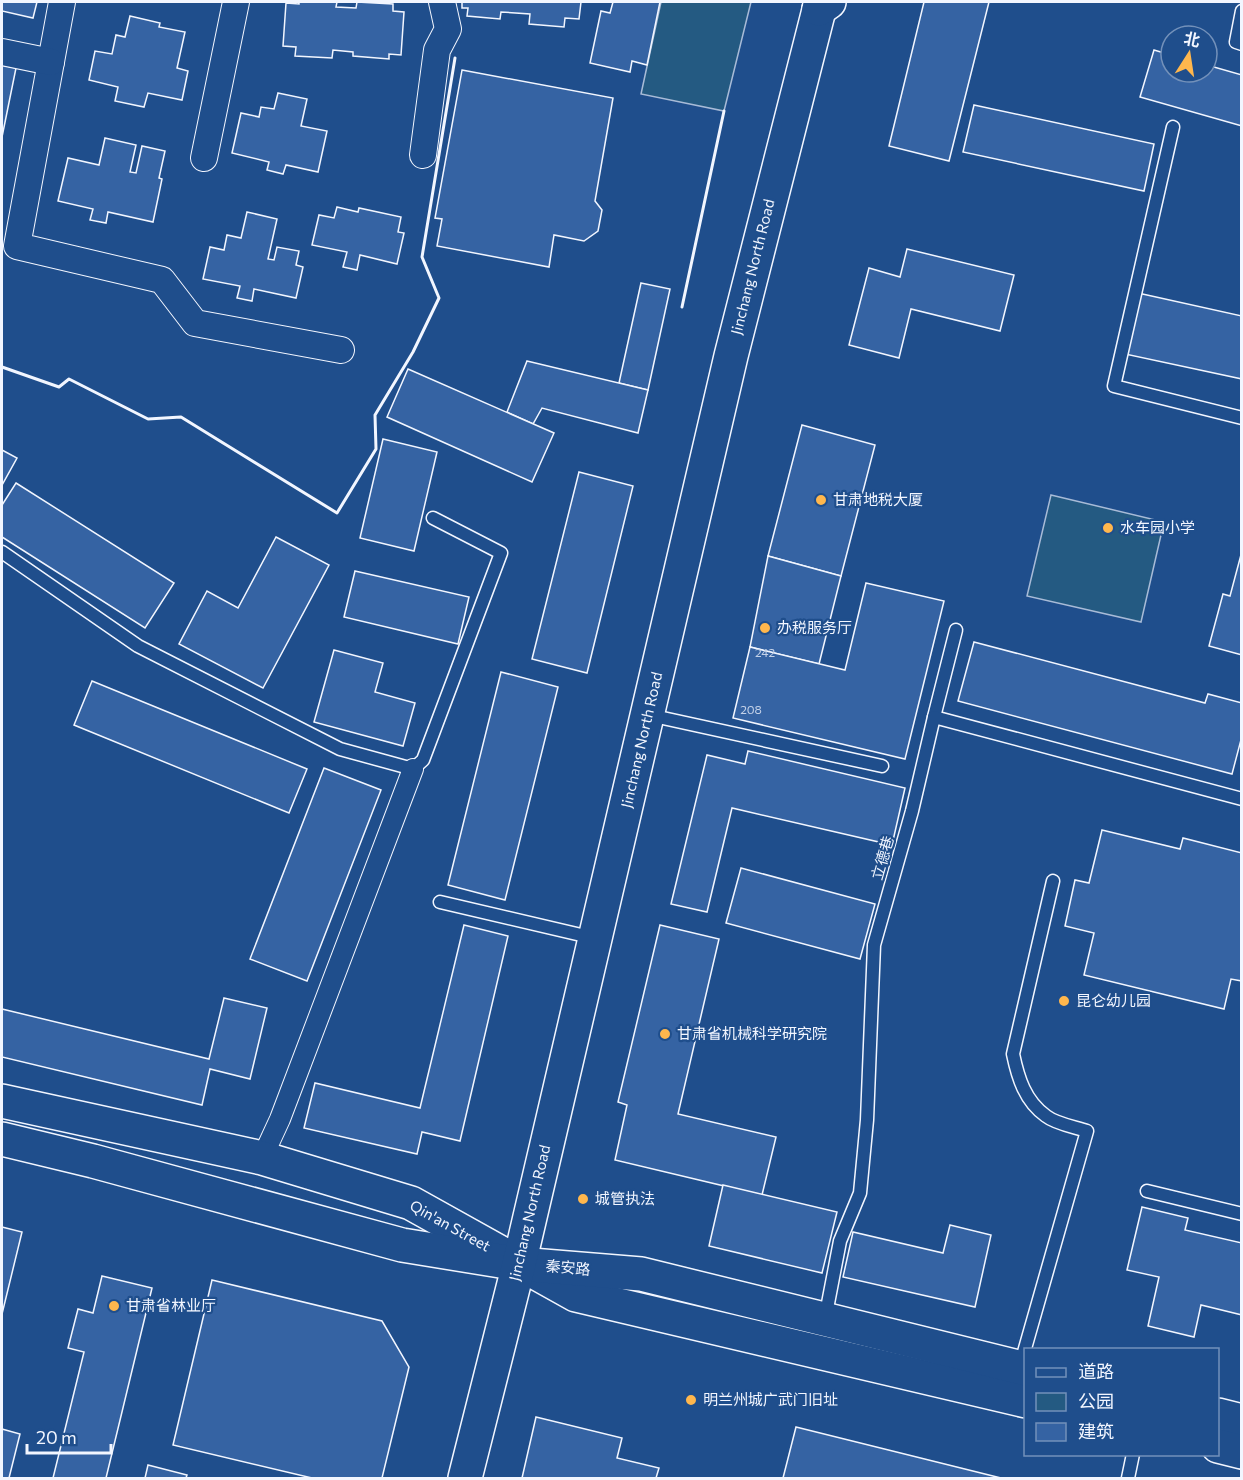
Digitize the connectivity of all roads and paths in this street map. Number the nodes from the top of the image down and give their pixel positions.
1 (62, 2) edge
2 (236, 2) edge
3 (442, 2) edge
4 (823, 4) edge
5 (1242, 11) edge
6 (1242, 44) edge
7 (2, 52) edge
8 (51, 62) junction
9 (1173, 127) dead end
10 (423, 155) dead end
11 (204, 158) dead end
12 (340, 350) dead end
13 (1242, 418) edge
14 (433, 518) dead end
15 (2, 552) edge
16 (956, 630) dead end
17 (648, 715) junction
18 (934, 717) junction
19 (882, 766) dead end
20 (413, 769) junction
21 (1242, 799) edge
22 (1053, 881) dead end
23 (440, 902) dead end
24 (595, 939) junction
25 (2, 1101) edge
26 (2, 1139) edge
27 (262, 1158) junction
28 (1147, 1191) dead end
29 (1242, 1214) edge
30 (519, 1264) junction
31 (825, 1320) junction
32 (1027, 1348) edge
33 (1022, 1368) edge
34 (1024, 1401) edge
35 (1219, 1415) edge
36 (1242, 1421) edge
37 (1219, 1446) edge
38 (1242, 1452) edge
39 (1133, 1456) edge
40 (465, 1479) edge
41 (1128, 1479) edge

1 - 8 street
2 - 11 street
3 - 10 street
4 - 17 main road, Jinchang North Road
5 - 6 lane
7 - 8 street
8 - 12 street
9 - 13 lane
14 - 20 lane
15 - 20 lane
16 - 18 lane, 立德巷
17 - 19 lane
17 - 24 main road, Jinchang North Road
18 - 21 lane
18 - 31 lane, 立德巷
20 - 27 street
22 - 32 lane
23 - 24 lane
24 - 30 main road, Jinchang North Road
25 - 27 main road, Qin'an Street
26 - 30 main road, Qin'an Street
27 - 30 main road, Qin'an Street
28 - 29 lane
30 - 31 main road, 秦安路
30 - 34 main road, 秦安路
30 - 40 main road, Jinchang North Road
31 - 33 main road, 秦安路
35 - 36 main road
37 - 38 main road
39 - 41 lane

